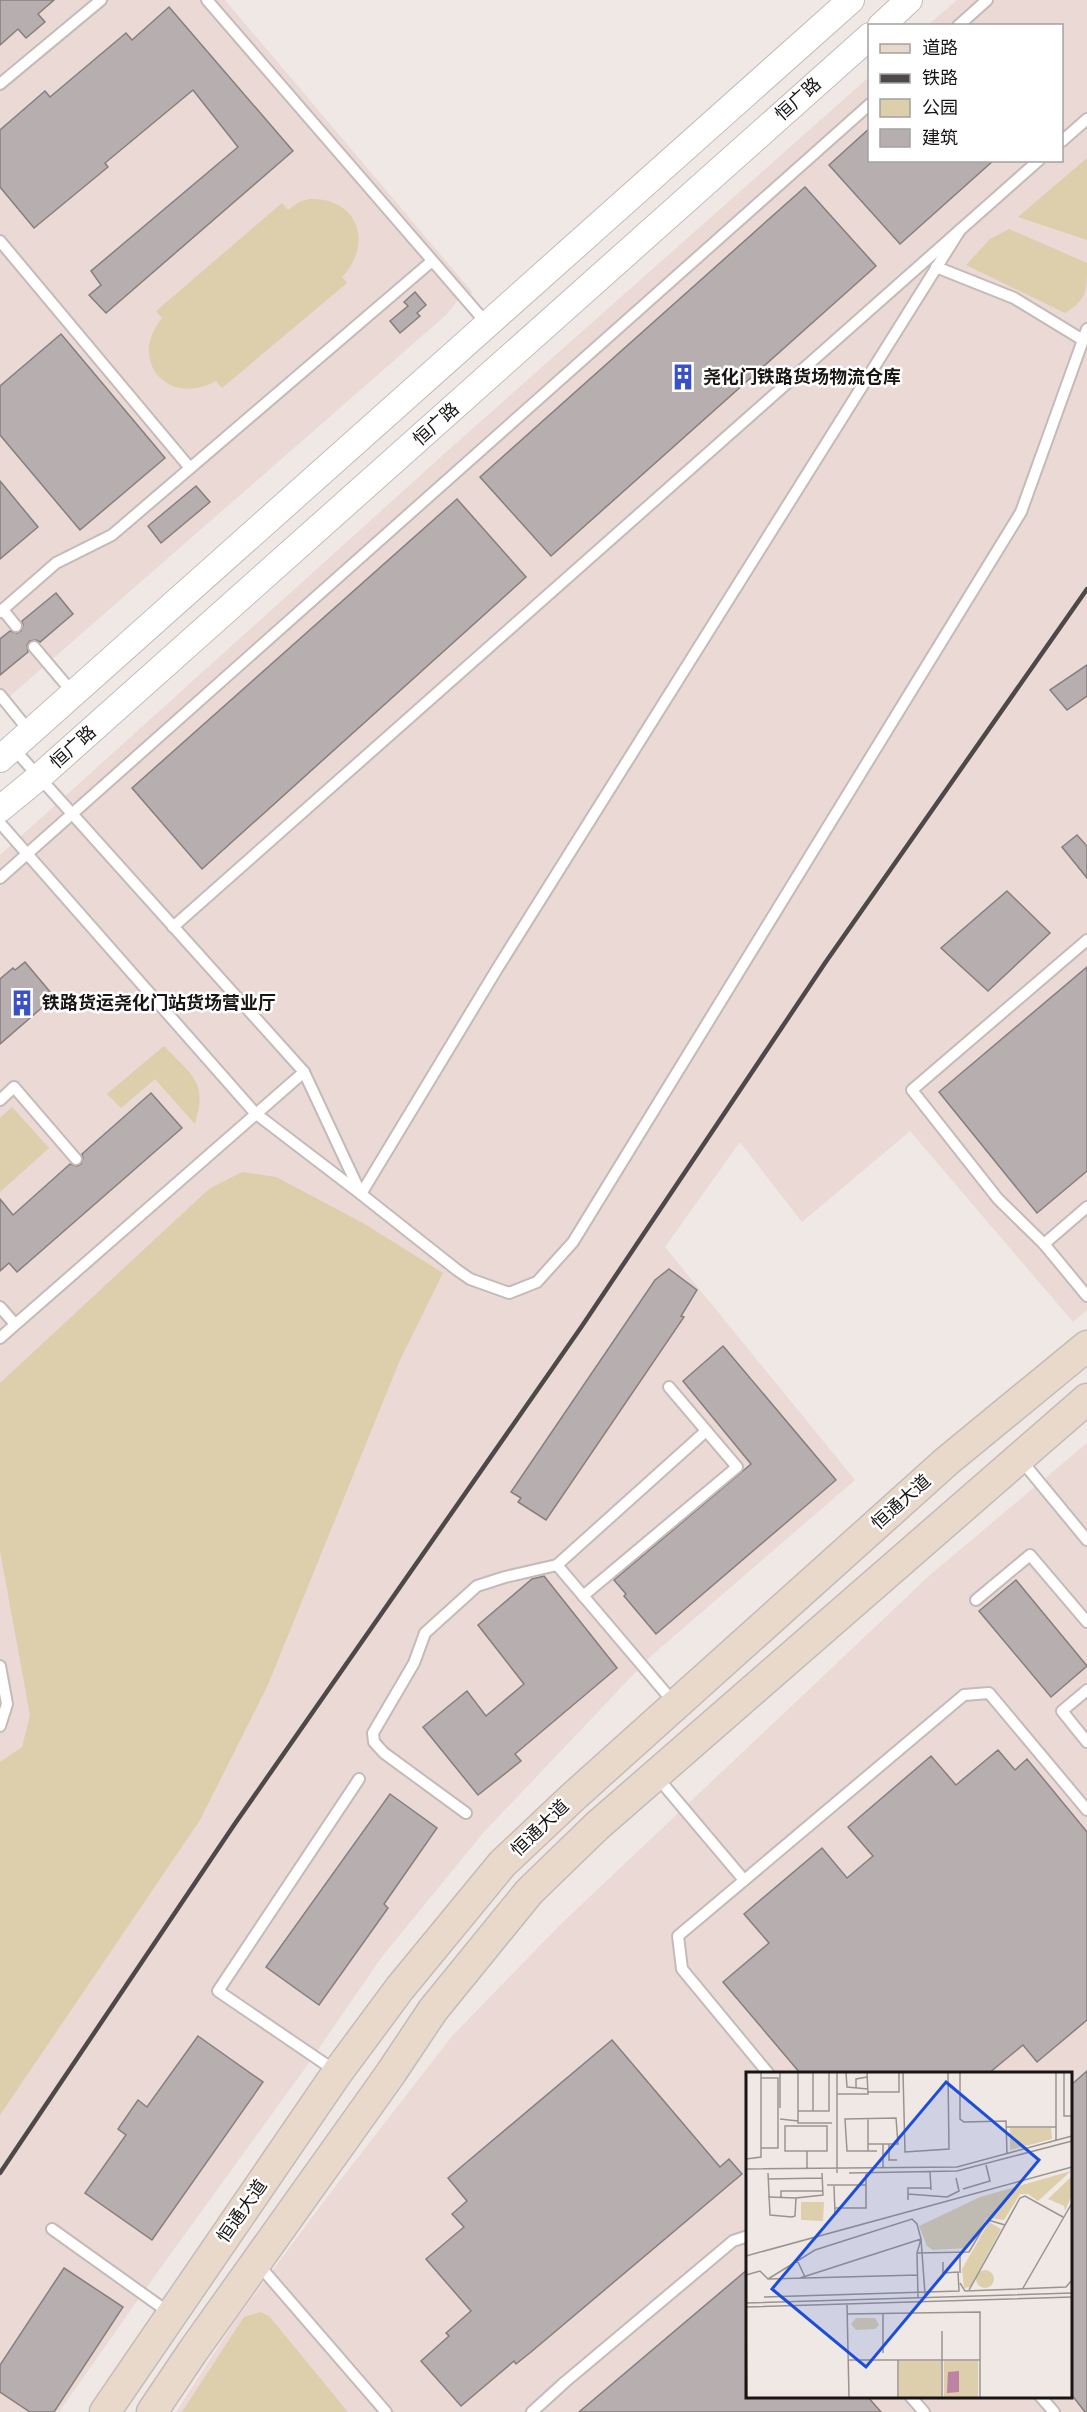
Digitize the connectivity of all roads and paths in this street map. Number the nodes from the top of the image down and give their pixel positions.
1 (101, 0) edge
2 (207, 0) edge
3 (852, 0) edge
4 (909, 0) edge
5 (987, 0) edge
6 (883, 24) edge
7 (960, 24) edge
8 (868, 38) edge
9 (0, 84) edge
10 (868, 106) edge
11 (1087, 119) edge
12 (1063, 140) edge
13 (1037, 162) edge
14 (960, 230) junction
15 (0, 241) edge
16 (432, 261) junction
17 (936, 267) junction
18 (489, 326) junction
19 (1085, 334) edge
20 (190, 468) junction
21 (1, 611) edge
22 (16, 626) dead end
23 (34, 647) dead end
24 (73, 694) junction
25 (0, 695) edge
26 (14, 746) edge
27 (39, 777) junction
28 (0, 808) edge
29 (73, 815) junction
30 (0, 823) edge
31 (27, 855) junction
32 (0, 879) edge
33 (173, 927) junction
34 (1087, 940) edge
35 (304, 1072) junction
36 (0, 1100) edge
37 (255, 1113) junction
38 (76, 1159) dead end
39 (361, 1194) junction
40 (1087, 1207) edge
41 (1044, 1244) junction
42 (1087, 1296) edge
43 (0, 1307) edge
44 (15, 1324) junction
45 (0, 1338) edge
46 (1087, 1346) edge
47 (669, 1387) dead end
48 (1087, 1399) edge
49 (706, 1431) junction
50 (1019, 1457) junction
51 (1087, 1540) edge
52 (557, 1565) junction
53 (583, 1596) junction
54 (976, 1600) dead end
55 (1087, 1622) edge
56 (0, 1666) edge
57 (1087, 1690) edge
58 (676, 1705) junction
59 (0, 1726) edge
60 (1087, 1742) edge
61 (656, 1775) junction
62 (359, 1779) dead end
63 (1087, 1810) edge
64 (466, 1814) dead end
65 (744, 1880) junction
66 (767, 2072) edge
67 (337, 2073) junction
68 (52, 2229) dead end
69 (746, 2237) edge
70 (256, 2262) junction
71 (171, 2314) junction
72 (911, 2397) edge
73 (1041, 2397) edge
74 (105, 2412) edge
75 (152, 2412) edge
76 (386, 2412) edge
77 (532, 2412) edge
78 (924, 2412) edge
79 (1054, 2412) edge

1 - 9 lane
2 - 16 lane
3 - 18 street
4 - 6 street
5 - 7 lane
8 - 27 street, 恒广路
10 - 29 lane
11 - 12 lane
13 - 14 lane
14 - 17 lane
14 - 33 lane
15 - 20 lane
16 - 18 lane
16 - 20 lane
17 - 19 lane
17 - 39 lane
18 - 24 street
19 - 39 lane
20 - 21 lane
21 - 22 lane
23 - 24 lane
24 - 26 street
25 - 26 lane
26 - 27 lane
27 - 28 street, 恒广路
27 - 29 lane
29 - 31 lane
29 - 33 lane
30 - 31 lane
31 - 32 lane
31 - 37 lane
33 - 35 lane
34 - 41 lane
35 - 37 lane
35 - 39 lane
36 - 38 lane
37 - 39 lane
37 - 44 lane
40 - 41 lane
41 - 42 lane
43 - 44 lane
44 - 45 lane
46 - 58 main road, 恒通大道
47 - 49 lane
48 - 50 main road
49 - 52 lane
49 - 53 lane
50 - 51 lane
50 - 61 main road
52 - 53 lane
52 - 64 lane
53 - 58 lane
54 - 55 lane
56 - 59 lane
57 - 60 lane
58 - 67 main road, 恒通大道
61 - 65 lane
61 - 70 main road
62 - 67 lane
63 - 65 lane
65 - 66 lane
67 - 71 main road, 恒通大道
68 - 71 lane
69 - 77 lane
70 - 75 main road
70 - 76 lane
71 - 74 main road, 恒通大道
72 - 78 lane
73 - 79 lane

